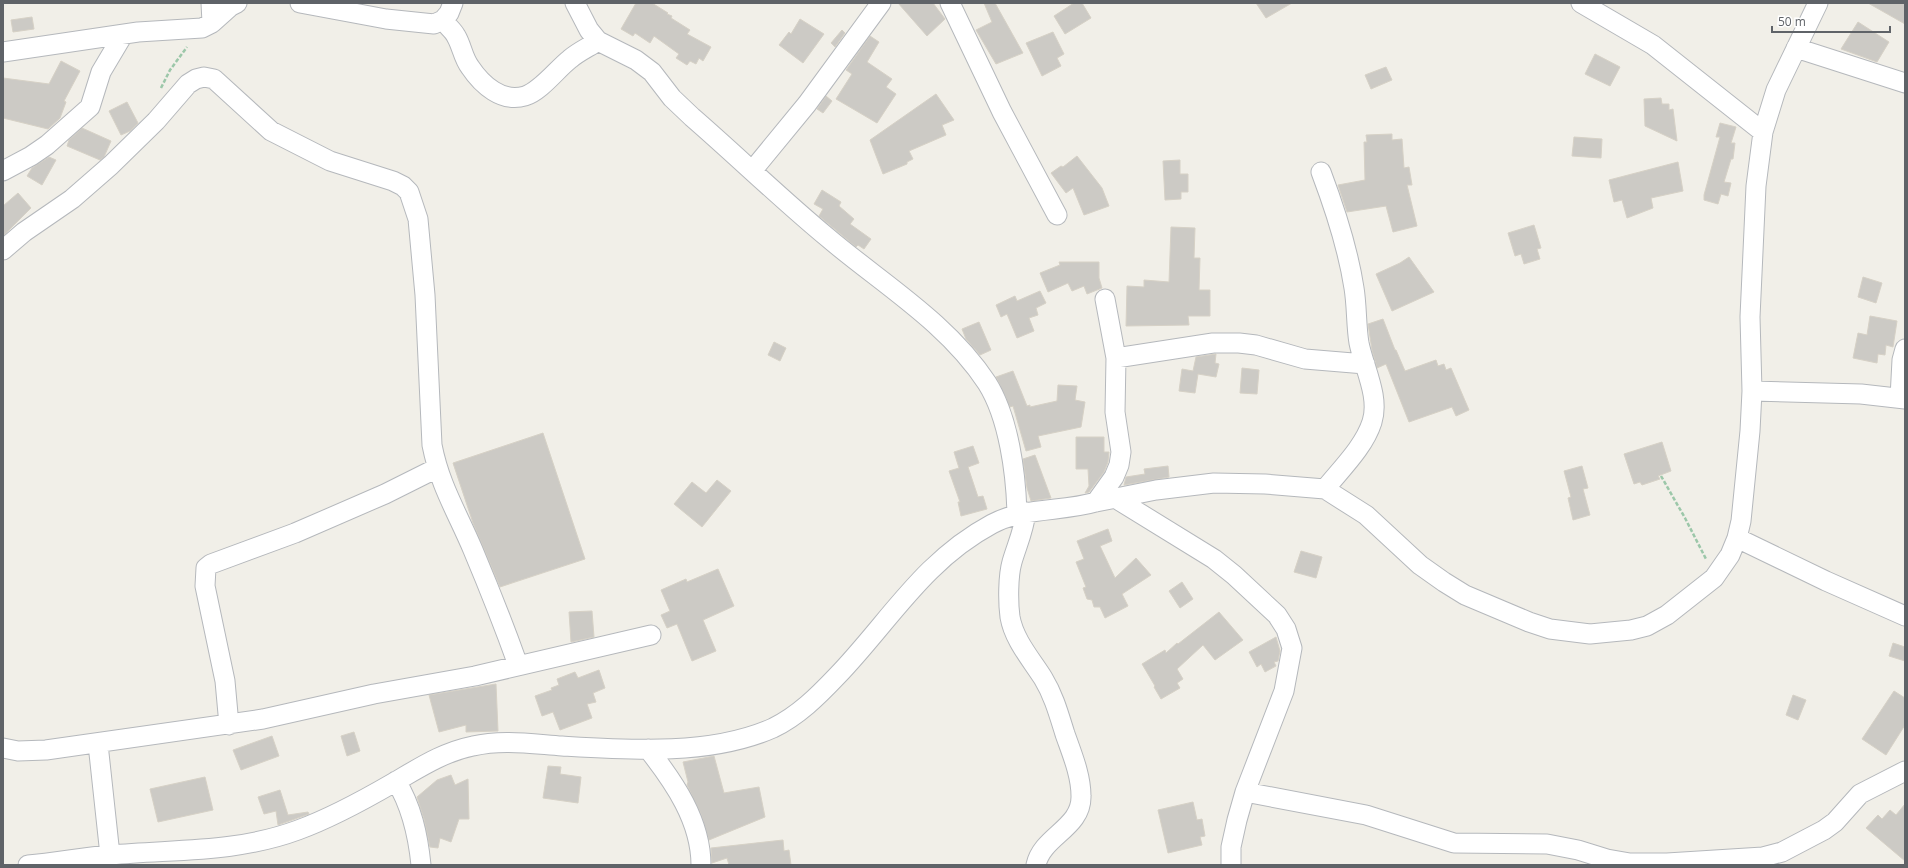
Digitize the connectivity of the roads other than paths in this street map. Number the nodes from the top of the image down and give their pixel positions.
1 (211, 3) edge
2 (238, 3) edge
3 (300, 3) edge
4 (453, 3) edge
5 (575, 3) edge
6 (881, 3) edge
7 (950, 3) edge
8 (1581, 3) edge
9 (1818, 3) edge
10 (443, 20) junction
11 (207, 26) junction
12 (123, 35) junction
13 (598, 41) junction
14 (1796, 48) junction
15 (3, 52) edge
16 (1905, 82) edge
17 (1763, 132) junction
18 (3, 171) edge
19 (752, 171) junction
20 (1322, 172) dead end
21 (1057, 215) dead end
22 (3, 250) edge
23 (1106, 299) dead end
24 (1905, 349) edge
25 (1116, 358) junction
26 (1365, 364) junction
27 (1752, 391) junction
28 (1903, 398) edge
29 (437, 468) junction
30 (1325, 489) junction
31 (1115, 498) junction
32 (1096, 502) junction
33 (1021, 513) junction
34 (1737, 538) junction
35 (1905, 616) edge
36 (651, 635) dead end
37 (518, 665) junction
38 (229, 725) junction
39 (98, 744) junction
40 (3, 748) edge
41 (648, 748) junction
42 (1905, 771) edge
43 (396, 781) junction
44 (1245, 792) junction
45 (110, 855) junction
46 (222, 857) edge
47 (1763, 861) edge
48 (28, 865) edge
49 (421, 865) edge
50 (701, 865) edge
51 (1036, 865) edge
52 (1231, 865) edge

1 - 11 street
2 - 11 street
3 - 10 street
4 - 10 street
5 - 13 street
6 - 19 street
7 - 21 street
8 - 17 street
9 - 14 street
10 - 13 street
11 - 12 street
12 - 15 street
12 - 18 street
13 - 19 street
14 - 16 street
14 - 17 street
17 - 27 street
19 - 33 street
20 - 26 street
22 - 29 street
23 - 25 street
24 - 28 street
25 - 26 street
25 - 32 street
26 - 30 street
27 - 28 street
27 - 34 street
29 - 37 street
29 - 38 street
30 - 31 street
30 - 34 street
31 - 32 street
31 - 44 street
32 - 33 street
33 - 41 street
33 - 51 street
34 - 35 street
36 - 37 street
37 - 38 street
38 - 39 street
39 - 40 street
39 - 45 street
41 - 43 street
41 - 50 street
42 - 47 street
43 - 46 street
43 - 49 street
44 - 47 street
44 - 52 street
45 - 46 street
45 - 48 street

